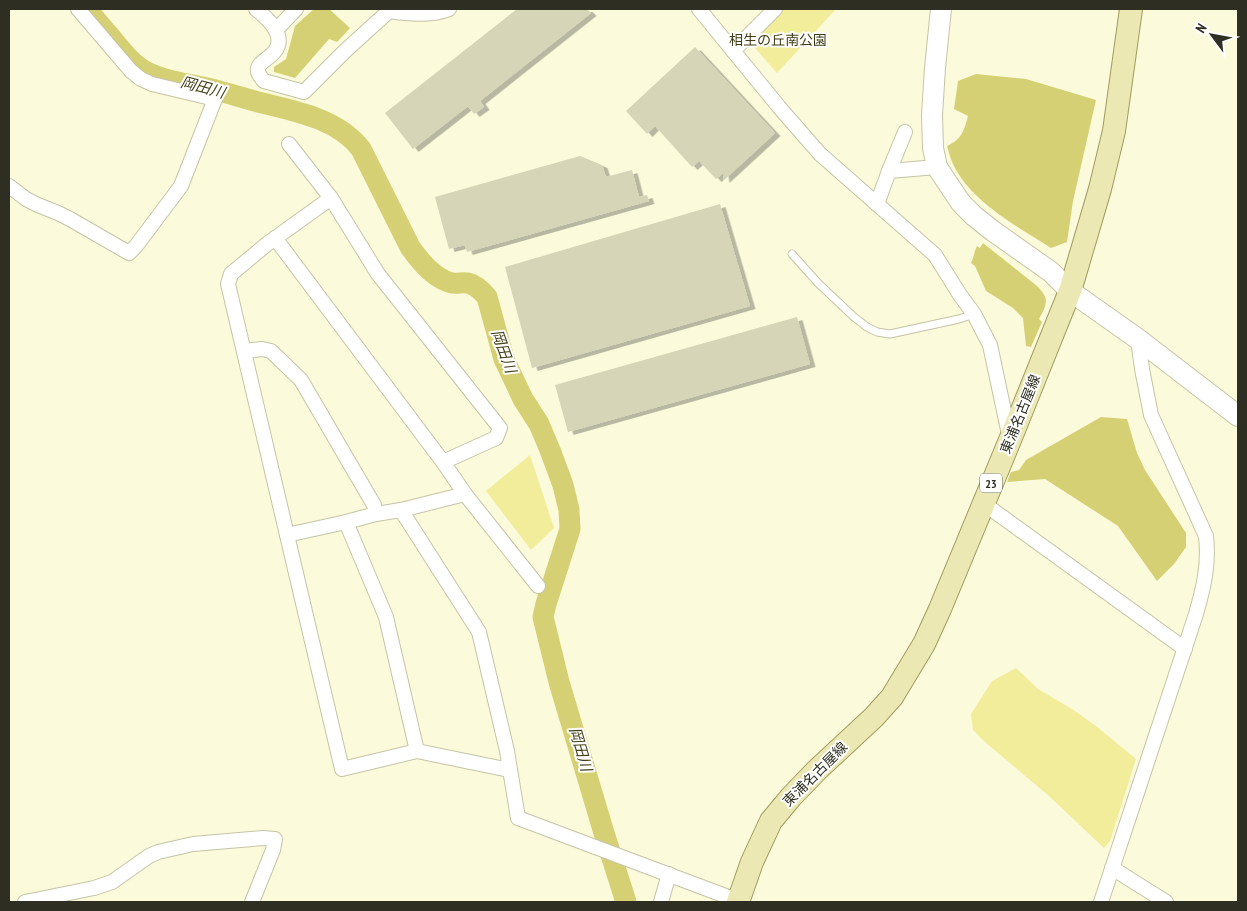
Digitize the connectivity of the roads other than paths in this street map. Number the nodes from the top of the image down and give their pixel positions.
1 (78, 9) edge
2 (256, 9) edge
3 (296, 9) edge
4 (450, 9) edge
5 (699, 9) edge
6 (775, 9) edge
7 (941, 9) edge
8 (1131, 9) edge
9 (391, 10) edge
10 (276, 30) junction
11 (734, 51) junction
12 (904, 132) dead end
13 (289, 144) dead end
14 (937, 166) junction
15 (889, 171) junction
16 (9, 186) edge
17 (331, 198) junction
18 (877, 204) junction
19 (275, 238) junction
20 (792, 254) dead end
21 (1070, 290) junction
22 (974, 314) junction
23 (1138, 338) junction
24 (244, 351) junction
25 (1238, 416) edge
26 (1010, 440) junction
27 (443, 462) junction
28 (465, 494) junction
29 (983, 503) junction
30 (401, 510) junction
31 (376, 514) junction
32 (346, 522) junction
33 (287, 535) junction
34 (538, 586) dead end
35 (1186, 649) junction
36 (417, 750) junction
37 (509, 770) junction
38 (1112, 868) junction
39 (669, 874) junction
40 (25, 902) edge
41 (252, 902) edge
42 (661, 902) edge
43 (738, 902) edge
44 (1100, 902) edge
45 (1166, 902) edge

1 - 16 street
2 - 10 street
3 - 10 street
4 - 9 street
5 - 11 street
6 - 11 street
7 - 14 street
8 - 21 main road, 東浦名古屋線 / 23
9 - 10 street
11 - 18 street
12 - 15 street
13 - 17 street
14 - 15 street
14 - 21 street
15 - 18 street
17 - 19 street
17 - 27 street
18 - 22 street
19 - 24 street
19 - 27 street
20 - 22 lane
21 - 23 street
21 - 26 main road, 東浦名古屋線 / 23
22 - 26 street
23 - 25 street
23 - 35 street
24 - 31 street
24 - 33 street
26 - 29 main road, 東浦名古屋線 / 23
27 - 28 street
28 - 30 street
28 - 34 street
29 - 35 street
29 - 43 main road, 東浦名古屋線 / 23
30 - 31 street
30 - 37 street
31 - 32 street
32 - 33 street
32 - 36 street
33 - 36 street
35 - 38 street
36 - 37 street
37 - 39 street
38 - 44 street
38 - 45 street
39 - 42 street
39 - 43 street
40 - 41 street

